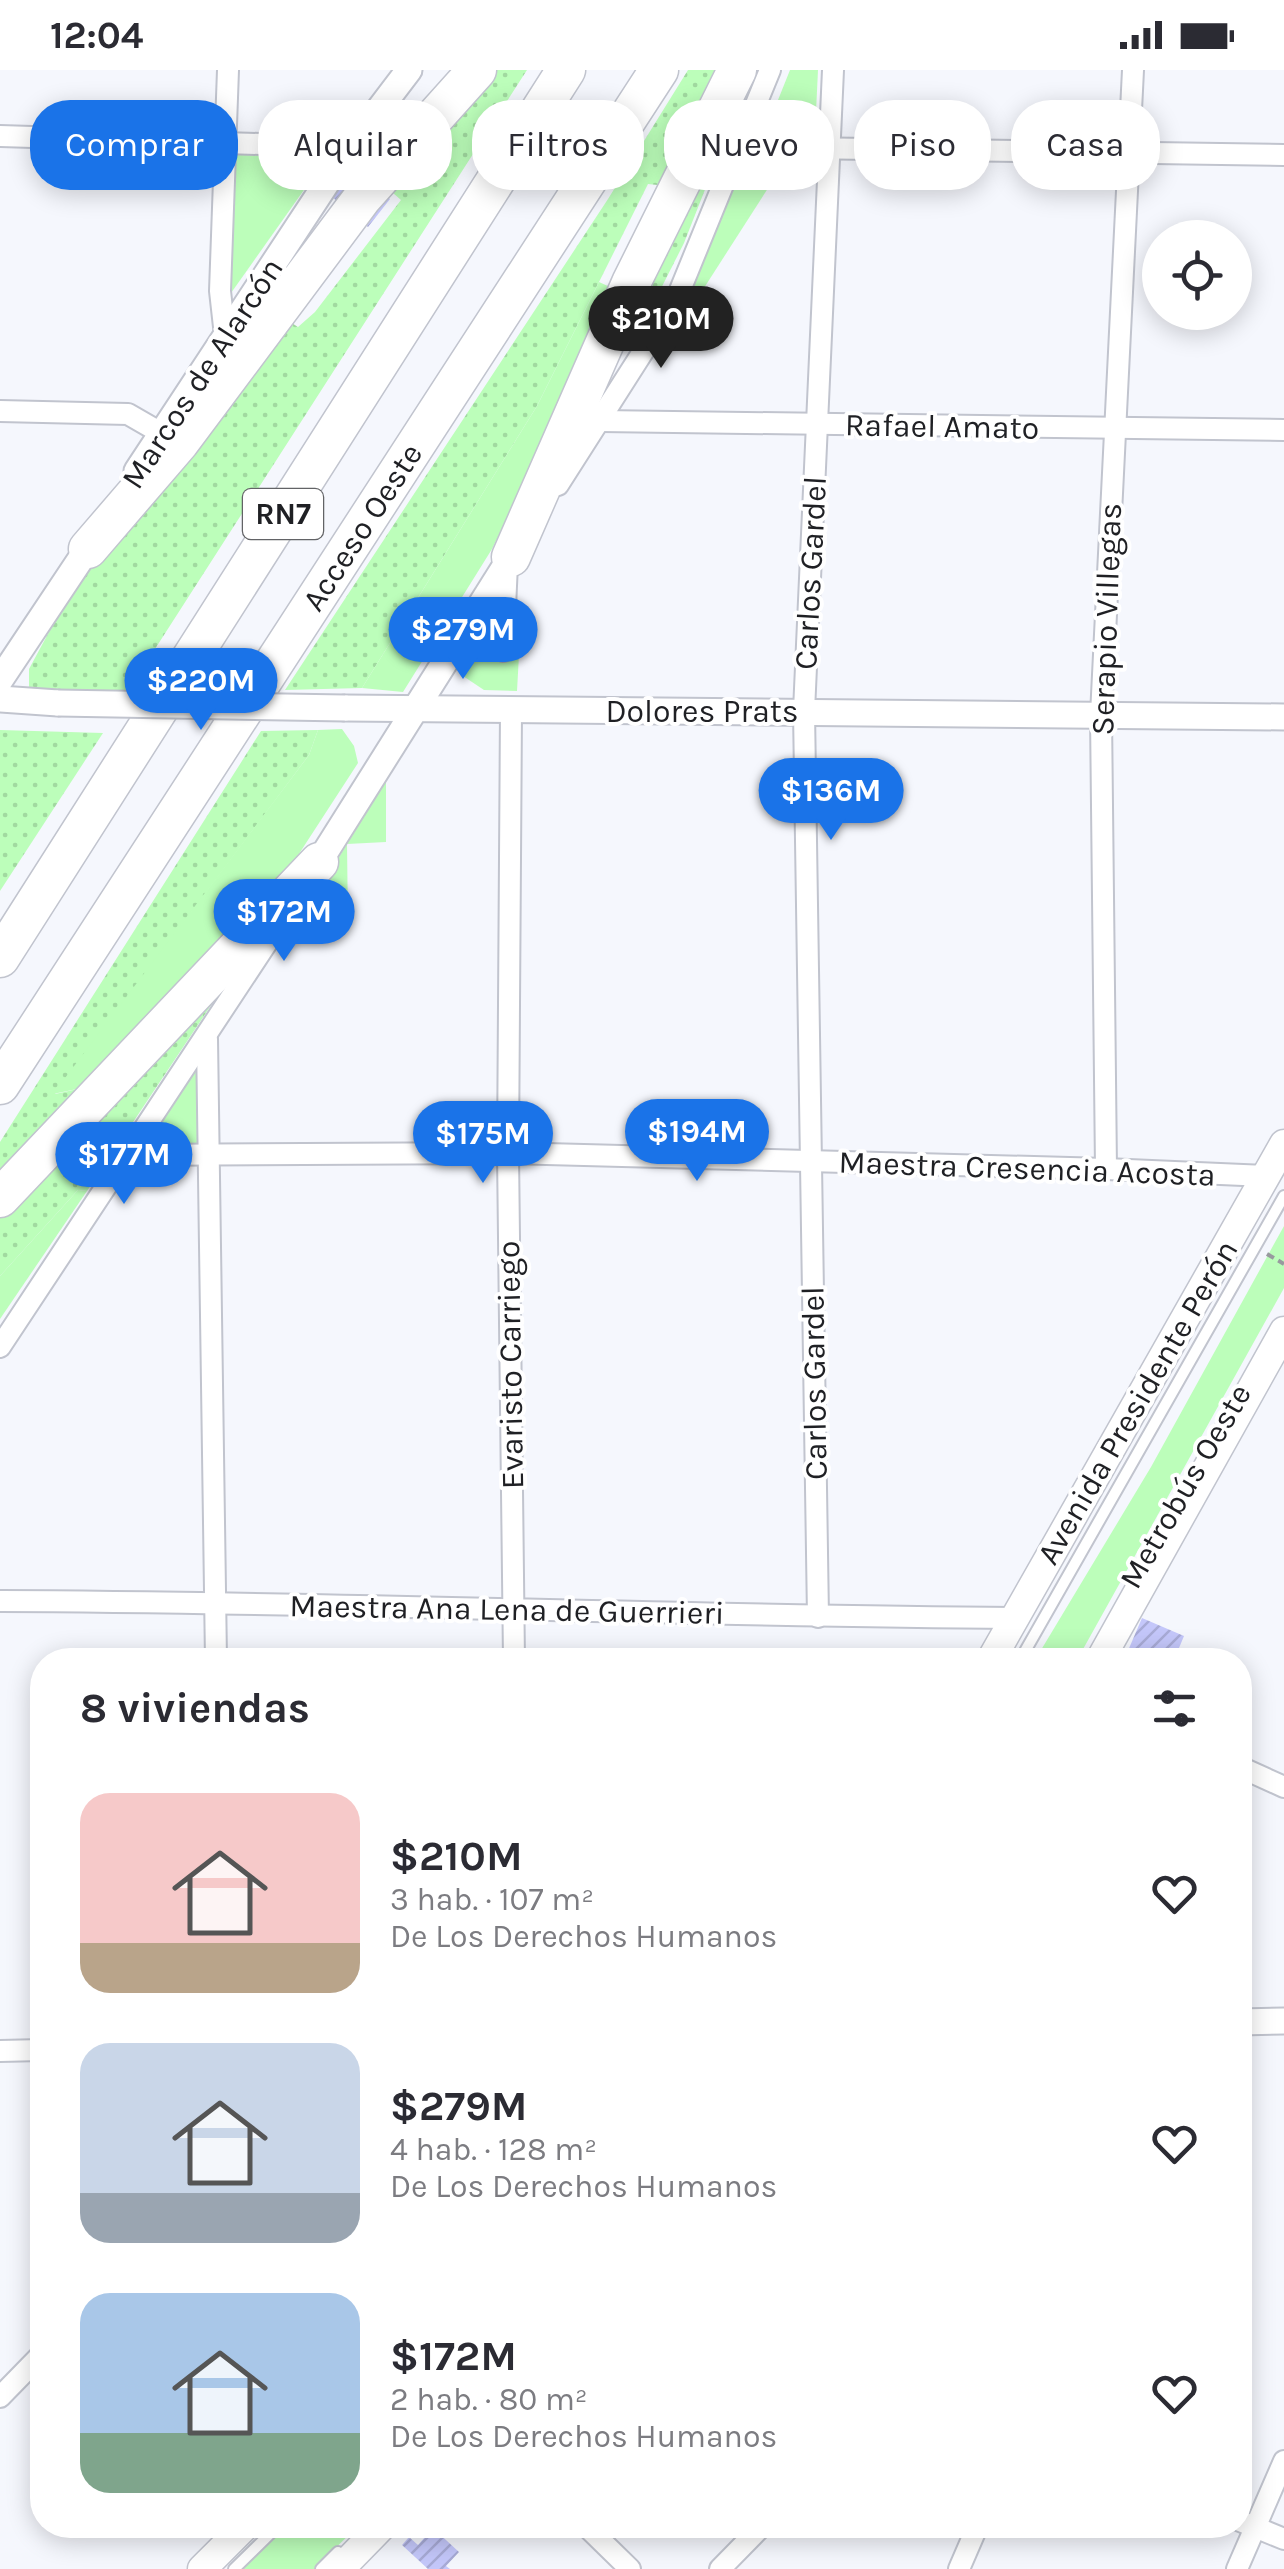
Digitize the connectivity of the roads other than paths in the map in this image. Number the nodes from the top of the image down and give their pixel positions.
1 (228, 70) edge
2 (409, 70) edge
3 (477, 70) edge
4 (566, 70) edge
5 (659, 70) edge
6 (737, 70) edge
7 (770, 70) edge
8 (833, 70) edge
9 (1133, 70) edge
10 (227, 100) edge
11 (386, 100) edge
12 (757, 100) edge
13 (832, 100) edge
14 (1132, 100) edge
15 (0, 136) edge
16 (30, 137) edge
17 (834, 148) edge
18 (1011, 152) edge
19 (1160, 154) edge
20 (1284, 156) edge
21 (223, 190) edge
22 (322, 190) edge
23 (719, 190) edge
24 (828, 190) edge
25 (1127, 190) edge
26 (225, 336) junction
27 (0, 411) edge
28 (600, 421) junction
29 (817, 423) junction
30 (1113, 430) junction
31 (1284, 430) edge
32 (161, 433) junction
33 (88, 549) junction
34 (509, 560) junction
35 (503, 651) dead end
36 (0, 680) edge
37 (0, 699) edge
38 (413, 709) junction
39 (511, 711) junction
40 (804, 711) junction
41 (1101, 715) junction
42 (1284, 717) edge
43 (319, 862) junction
44 (0, 958) edge
45 (206, 1039) junction
46 (0, 1084) edge
47 (1284, 1144) edge
48 (209, 1154) junction
49 (508, 1154) junction
50 (129, 1155) junction
51 (810, 1162) junction
52 (1106, 1168) junction
53 (1275, 1186) edge
54 (0, 1198) edge
55 (1284, 1313) edge
56 (1284, 1331) edge
57 (0, 1347) edge
58 (0, 1601) edge
59 (215, 1602) junction
60 (513, 1611) junction
61 (818, 1617) junction
62 (1014, 1618) junction
63 (216, 1648) edge
64 (514, 1648) edge
65 (998, 1648) edge
66 (1026, 1648) edge
67 (1093, 1648) edge
68 (1107, 1648) edge
69 (1252, 1773) edge
70 (1284, 1788) edge
71 (1284, 2021) edge
72 (1252, 2022) edge
73 (30, 2050) edge
74 (0, 2051) edge
75 (30, 2366) edge
76 (0, 2397) edge
77 (1284, 2461) edge
78 (1252, 2517) edge
79 (1252, 2526) edge
80 (233, 2538) edge
81 (266, 2538) edge
82 (366, 2538) edge
83 (598, 2538) edge
84 (751, 2538) edge
85 (972, 2538) edge
86 (1245, 2538) edge
87 (1284, 2539) edge
88 (341, 2558) edge
89 (202, 2569) edge
90 (234, 2569) edge
91 (321, 2569) edge
92 (630, 2569) edge
93 (720, 2569) edge
94 (959, 2569) edge
95 (1237, 2569) edge

1 - 10 street
2 - 11 street, Marcos de Alarcón
3 - 33 highway
4 - 44 highway, RN7
5 - 46 highway, Acceso Oeste / RN7
6 - 34 highway
7 - 12 street
8 - 13 street, Carlos Gardel
9 - 14 street, Serapio Villegas
15 - 16 street
17 - 18 street
19 - 20 street
21 - 26 street
22 - 26 street, Marcos de Alarcón
23 - 28 street
24 - 29 street, Carlos Gardel
25 - 30 street, Serapio Villegas
26 - 32 street, Marcos de Alarcón
27 - 32 street
28 - 29 street, Rafael Amato
28 - 34 street
29 - 30 street, Rafael Amato
29 - 40 street, Carlos Gardel
30 - 31 street, Rafael Amato
30 - 41 street, Serapio Villegas
32 - 33 street, Marcos de Alarcón
33 - 36 street, Marcos de Alarcón
34 - 35 street
34 - 38 street
37 - 38 street, Dolores Prats, bridge
38 - 39 street, Dolores Prats
38 - 43 street
39 - 40 street, Dolores Prats
39 - 49 street, Evaristo Carriego
40 - 41 street, Dolores Prats
40 - 51 street, Carlos Gardel
41 - 42 street, Dolores Prats
41 - 52 street, Serapio Villegas
43 - 45 street
43 - 54 highway
45 - 48 street
45 - 50 street
47 - 53 main road, Avenida Presidente Perón
48 - 49 street, Maestra Cresencia Acosta
48 - 50 street, Maestra Cresencia Acosta
48 - 59 street
49 - 51 street, Maestra Cresencia Acosta
49 - 60 street, Evaristo Carriego
50 - 57 street
51 - 52 street, Maestra Cresencia Acosta
51 - 61 street, Carlos Gardel
52 - 53 street, Maestra Cresencia Acosta
53 - 62 main road, Avenida Presidente Perón
53 - 66 lane, Metrobús Oeste
55 - 67 lane, Metrobús Oeste
56 - 68 main road
58 - 59 street, Maestra Ana Lena de Guerrieri
59 - 60 street, Maestra Ana Lena de Guerrieri
59 - 63 street
60 - 61 street, Maestra Ana Lena de Guerrieri
60 - 64 street, Evaristo Carriego
61 - 62 street, Maestra Ana Lena de Guerrieri
62 - 65 main road, Avenida Presidente Perón
69 - 70 street
71 - 72 street
73 - 74 street
75 - 76 street
77 - 78 street
79 - 87 street
80 - 89 main road
81 - 90 lane
82 - 88 main road
83 - 92 street
84 - 93 street
85 - 94 street
86 - 95 street
88 - 91 lane

